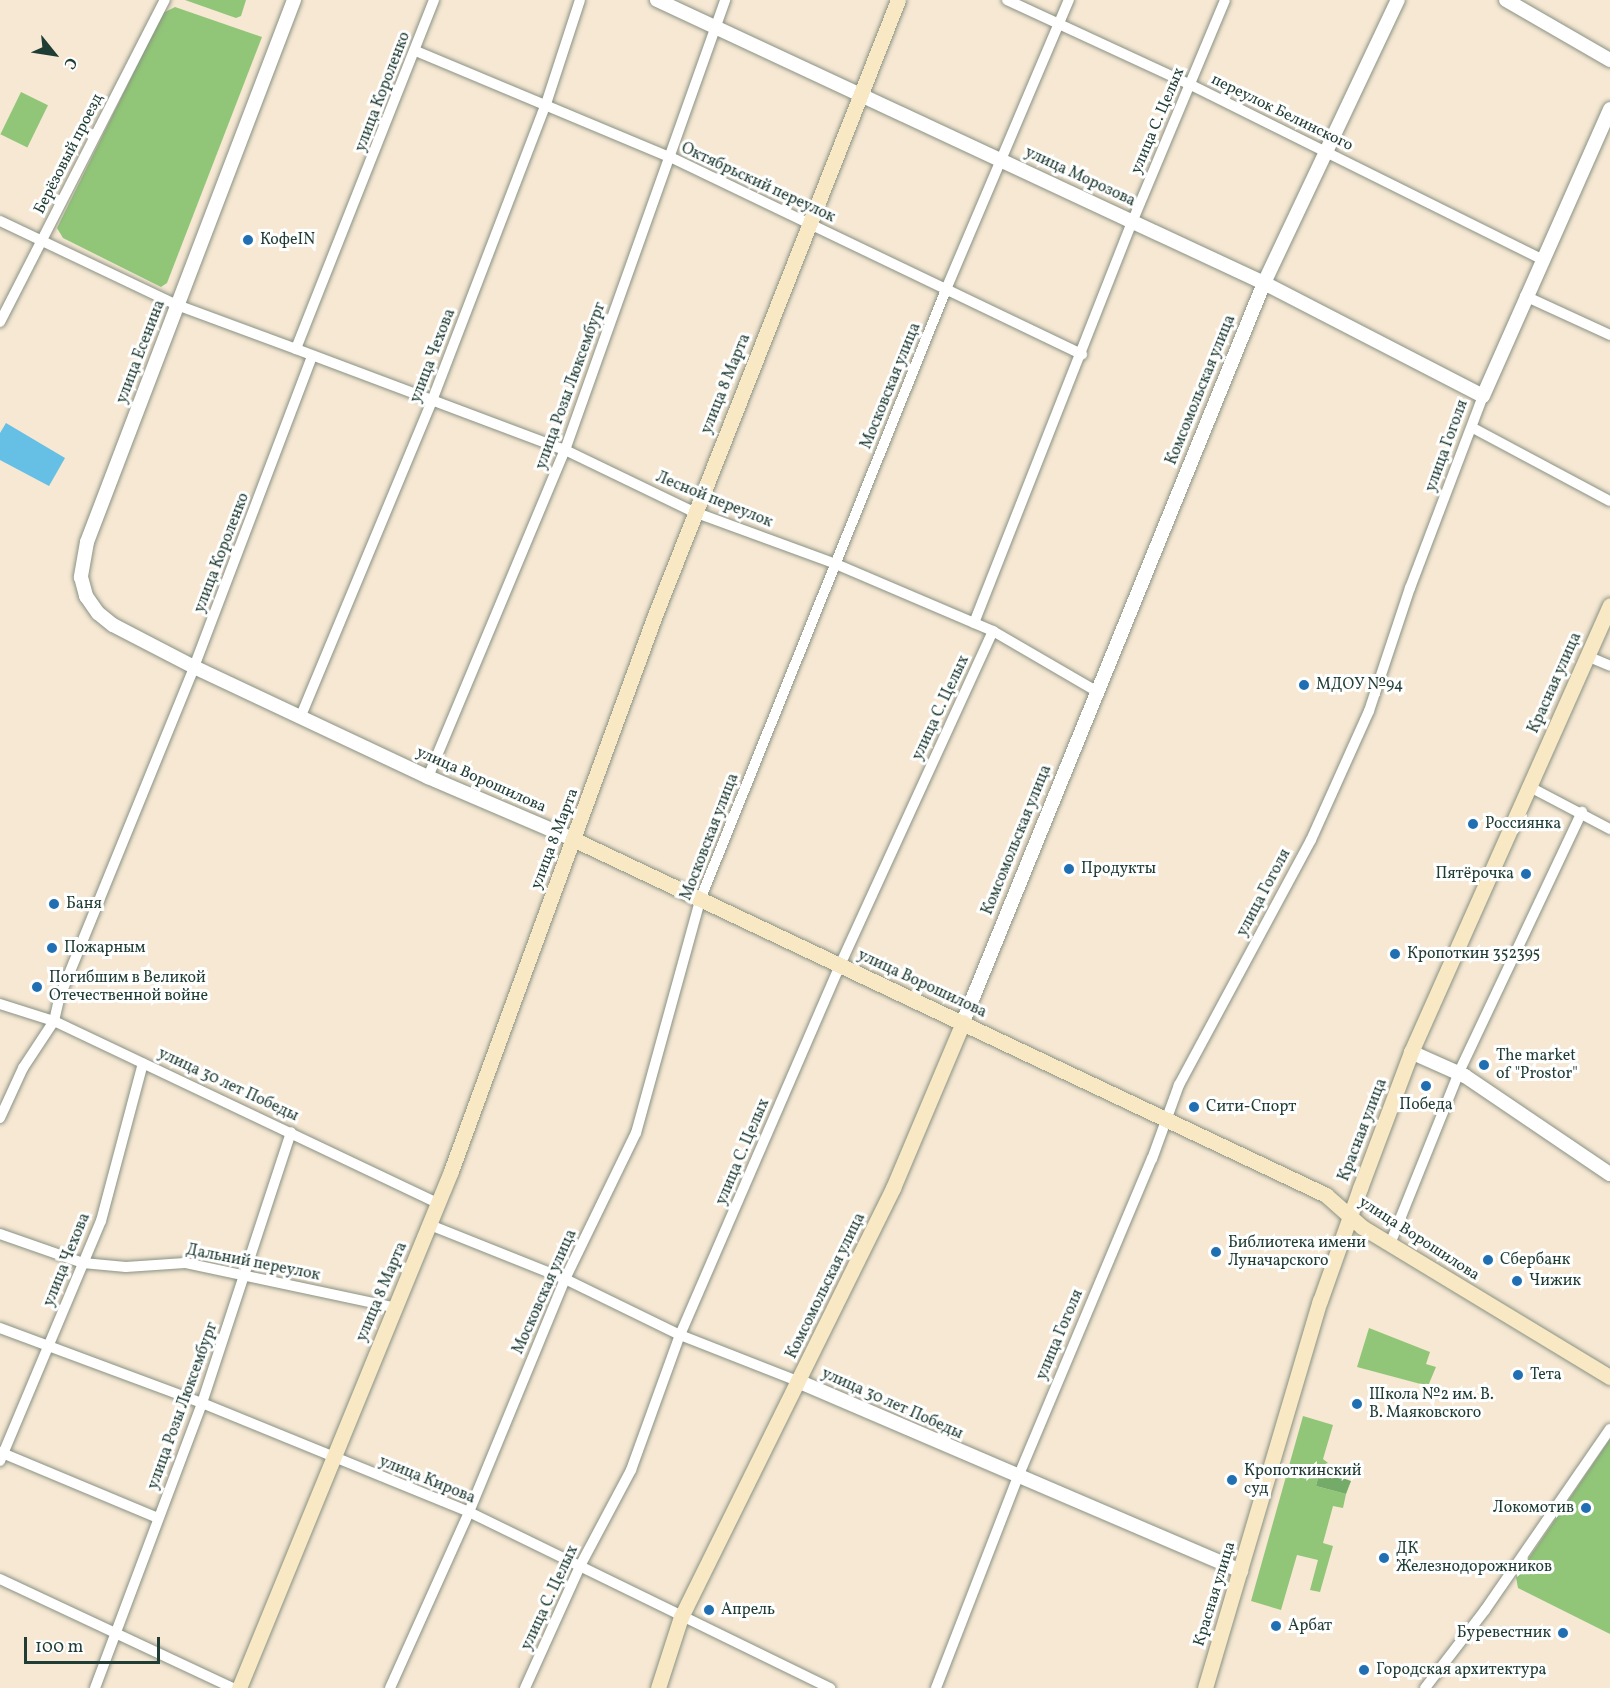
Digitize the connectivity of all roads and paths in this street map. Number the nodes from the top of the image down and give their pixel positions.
1 (165, 0) edge
2 (294, 0) edge
3 (434, 0) edge
4 (579, 0) edge
5 (657, 0) edge
6 (725, 0) edge
7 (898, 0) edge
8 (1007, 0) edge
9 (1069, 0) edge
10 (1225, 0) edge
11 (1398, 0) edge
12 (1506, 0) edge
13 (1059, 24) junction
14 (715, 25) junction
15 (416, 51) junction
16 (1610, 60) edge
17 (1189, 84) junction
18 (861, 93) junction
19 (546, 104) junction
20 (1610, 109) edge
21 (1325, 151) junction
22 (670, 157) junction
23 (1001, 158) junction
24 (1133, 220) junction
25 (0, 221) edge
26 (810, 224) junction
27 (41, 241) junction
28 (1542, 259) junction
29 (1264, 283) junction
30 (947, 287) junction
31 (1525, 296) junction
32 (177, 305) junction
33 (0, 322) edge
34 (1610, 335) edge
35 (297, 349) junction
36 (1082, 354) junction
37 (312, 356) junction
38 (1483, 396) junction
39 (433, 398) junction
40 (1473, 428) junction
41 (565, 450) junction
42 (1610, 501) edge
43 (694, 512) junction
44 (836, 564) junction
45 (1610, 605) edge
46 (974, 623) junction
47 (993, 631) junction
48 (1587, 656) junction
49 (1610, 666) edge
50 (194, 667) junction
51 (1096, 691) junction
52 (300, 718) junction
53 (428, 777) junction
54 (1528, 786) junction
55 (1582, 812) junction
56 (1610, 829) edge
57 (575, 840) junction
58 (700, 900) junction
59 (840, 965) junction
60 (0, 1004) edge
61 (54, 1021) junction
62 (963, 1022) junction
63 (1411, 1052) junction
64 (143, 1063) junction
65 (1459, 1072) junction
66 (0, 1118) edge
67 (1166, 1122) junction
68 (291, 1132) junction
69 (1610, 1174) edge
70 (438, 1203) junction
71 (1350, 1216) junction
72 (430, 1225) junction
73 (0, 1234) edge
74 (1390, 1244) junction
75 (83, 1263) junction
76 (245, 1273) junction
77 (565, 1279) junction
78 (396, 1308) junction
79 (0, 1328) edge
80 (680, 1335) junction
81 (48, 1346) junction
82 (1610, 1377) edge
83 (800, 1382) junction
84 (202, 1403) junction
85 (1610, 1429) edge
86 (1, 1455) edge
87 (331, 1457) junction
88 (1018, 1477) junction
89 (469, 1512) junction
90 (158, 1518) junction
91 (580, 1566) junction
92 (1240, 1571) junction
93 (0, 1579) edge
94 (681, 1617) junction
95 (115, 1635) junction
96 (95, 1688) edge
97 (233, 1688) edge
98 (239, 1688) edge
99 (390, 1688) edge
100 (525, 1688) edge
101 (658, 1688) edge
102 (830, 1688) edge
103 (936, 1688) edge
104 (1205, 1688) edge
105 (1425, 1688) edge

1 - 27 street, Берёзовый проезд
2 - 32 street, улица Есенина
3 - 15 street, улица Короленко
4 - 19 street, улица Чехова
5 - 14 street, улица Морозова
6 - 14 street, улица Розы Люксембург
7 - 18 main road, улица 8 Марта
8 - 13 street, переулок Белинского
9 - 13 street, Московская улица
10 - 17 street, улица С. Целых
11 - 21 street, Комсомольская улица
12 - 16 street
13 - 17 street, переулок Белинского
13 - 23 street, Московская улица
14 - 18 street, улица Морозова
14 - 22 street, улица Розы Люксембург
15 - 19 street, Октябрьский переулок
15 - 35 street, улица Короленко
17 - 21 street, переулок Белинского
17 - 24 street, улица С. Целых
18 - 23 street, улица Морозова
18 - 26 main road, улица 8 Марта
19 - 22 street, Октябрьский переулок
19 - 39 street, улица Чехова
20 - 28 street, улица Гоголя
21 - 28 street, переулок Белинского
21 - 29 street, Комсомольская улица
22 - 26 street, Октябрьский переулок
22 - 41 street, улица Розы Люксембург
23 - 24 street, улица Морозова
23 - 30 street, Московская улица
24 - 29 street, улица Морозова
24 - 36 street, улица С. Целых
25 - 27 street
26 - 30 street, Октябрьский переулок
26 - 43 main road, улица 8 Марта
27 - 32 street
27 - 33 street, Берёзовый проезд
28 - 31 street, улица Гоголя
29 - 38 street, улица Морозова
29 - 51 street, Комсомольская улица
30 - 36 street, Октябрьский переулок
30 - 44 street, Московская улица
31 - 34 street
31 - 38 street, улица Гоголя
32 - 35 street
32 - 50 street, улица Есенина
35 - 37 street
36 - 46 street, улица С. Целых
37 - 39 street, Лесной переулок
37 - 50 street, улица Короленко
38 - 40 street, улица Гоголя
39 - 41 street, Лесной переулок
39 - 52 street, улица Чехова
40 - 42 street
40 - 67 street, улица Гоголя
41 - 43 street, Лесной переулок
41 - 53 street, улица Розы Люксембург
43 - 44 street, Лесной переулок
43 - 57 main road, улица 8 Марта
44 - 46 street, Лесной переулок
44 - 58 street, Московская улица
45 - 48 main road, Красная улица
46 - 47 street, Лесной переулок
47 - 51 street, Лесной переулок
47 - 59 street, улица С. Целых
48 - 49 street
48 - 54 main road, Красная улица
50 - 52 street, улица Ворошилова
50 - 61 street, улица Короленко
51 - 62 street, Комсомольская улица
52 - 53 street, улица Ворошилова
53 - 57 street, улица Ворошилова
54 - 55 street
54 - 63 main road, Красная улица
55 - 56 street
55 - 65 street
57 - 58 main road, улица Ворошилова
57 - 70 main road, улица 8 Марта
58 - 59 main road, улица Ворошилова
58 - 77 street, Московская улица
59 - 62 main road, улица Ворошилова
59 - 80 street, улица С. Целых
60 - 61 street, улица 30 лет Победы
61 - 64 street, улица 30 лет Победы
61 - 66 street, улица Короленко
62 - 67 main road, улица Ворошилова
62 - 83 main road, Комсомольская улица
63 - 65 street
63 - 71 main road, Красная улица
64 - 68 street, улица 30 лет Победы
64 - 75 street, улица Чехова
65 - 69 street
65 - 74 street
67 - 71 main road, улица Ворошилова
67 - 88 street, улица Гоголя
68 - 70 street, улица 30 лет Победы
68 - 76 street, улица Розы Люксембург
70 - 72 main road, улица 8 Марта
71 - 74 main road, улица Ворошилова
71 - 92 main road, Красная улица
72 - 77 street, улица 30 лет Победы
72 - 78 main road, улица 8 Марта
73 - 75 street, Дальний переулок
74 - 82 main road, улица Ворошилова
75 - 76 street, Дальний переулок
75 - 81 street, улица Чехова
76 - 78 street, Дальний переулок
76 - 84 street, улица Розы Люксембург
77 - 80 street, улица 30 лет Победы
77 - 89 street, Московская улица
78 - 87 main road, улица 8 Марта
79 - 81 street, улица Кирова
80 - 83 street, улица 30 лет Победы
80 - 91 street, улица С. Целых
81 - 84 street, улица Кирова
81 - 86 street, улица Чехова
83 - 88 street, улица 30 лет Победы
83 - 94 main road, Комсомольская улица
84 - 87 street, улица Кирова
84 - 90 street, улица Розы Люксембург
85 - 105 street
86 - 90 street
87 - 89 street, улица Кирова
87 - 98 main road, улица 8 Марта
88 - 92 street, улица 30 лет Победы
88 - 103 street, улица Гоголя
89 - 91 street, улица Кирова
89 - 99 street, Московская улица
90 - 95 street, улица Розы Люксембург
91 - 94 street, улица Кирова
91 - 100 street, улица С. Целых
92 - 104 main road, Красная улица
93 - 95 street
94 - 101 main road, Комсомольская улица
94 - 102 street, улица Кирова
95 - 96 street, улица Розы Люксембург
95 - 97 street

